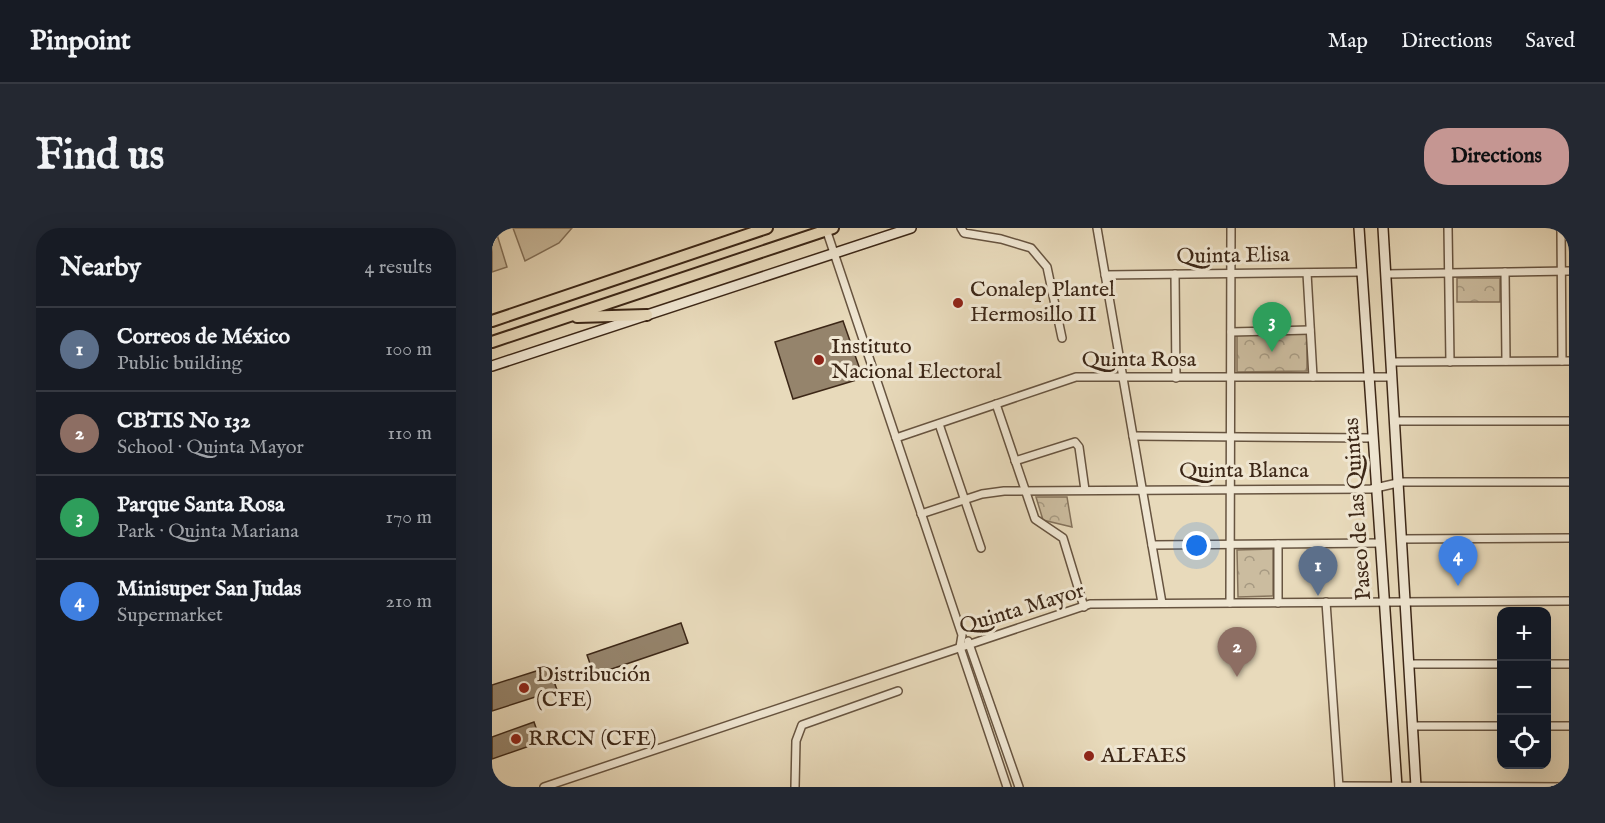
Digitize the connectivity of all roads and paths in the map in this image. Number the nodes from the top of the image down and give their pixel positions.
1 (766, 228) edge
2 (910, 228) edge
3 (961, 228) edge
4 (1097, 228) edge
5 (1231, 228) edge
6 (1359, 228) edge
7 (1383, 228) edge
8 (1448, 228) edge
9 (1562, 228) edge
10 (828, 229) edge
11 (834, 253) junction
12 (1565, 271) edge
13 (1362, 272) junction
14 (1505, 272) junction
15 (1307, 273) junction
16 (1448, 273) junction
17 (1175, 274) junction
18 (1231, 274) junction
19 (1386, 274) junction
20 (1105, 275) junction
21 (647, 315) junction
22 (564, 317) junction
23 (492, 321) edge
24 (1310, 330) junction
25 (1231, 332) junction
26 (1062, 338) dead end
27 (492, 342) edge
28 (1506, 361) junction
29 (1565, 361) edge
30 (1391, 362) junction
31 (1450, 362) junction
32 (492, 366) edge
33 (1231, 377) junction
34 (1313, 377) junction
35 (1369, 377) junction
36 (1392, 377) junction
37 (1123, 378) junction
38 (1176, 378) junction
39 (996, 404) junction
40 (1395, 421) junction
41 (1569, 421) edge
42 (939, 424) junction
43 (1133, 436) junction
44 (1231, 436) junction
45 (896, 438) junction
46 (1373, 438) junction
47 (1015, 461) junction
48 (1398, 482) junction
49 (1569, 482) edge
50 (1377, 488) junction
51 (1142, 489) junction
52 (1230, 489) junction
53 (1085, 490) junction
54 (1024, 491) junction
55 (965, 500) junction
56 (921, 514) junction
57 (1569, 538) edge
58 (1402, 539) junction
59 (1380, 543) junction
60 (1231, 544) junction
61 (1278, 544) junction
62 (1152, 545) junction
63 (981, 548) dead end
64 (1569, 601) edge
65 (1326, 602) junction
66 (1384, 602) junction
67 (1405, 602) junction
68 (1162, 603) junction
69 (1230, 603) junction
70 (1278, 603) junction
71 (1084, 606) junction
72 (962, 635) junction
73 (970, 644) junction
74 (960, 647) junction
75 (1409, 664) junction
76 (1497, 664) edge
77 (1551, 664) edge
78 (1569, 664) edge
79 (898, 691) dead end
80 (1413, 726) junction
81 (1497, 726) edge
82 (1551, 726) edge
83 (1569, 726) edge
84 (544, 787) edge
85 (795, 787) edge
86 (1007, 787) edge
87 (1019, 787) edge
88 (1339, 787) edge
89 (1397, 787) edge
90 (1416, 787) edge
91 (1492, 787) edge
92 (1551, 787) edge
93 (1569, 787) edge

1 - 23 main road
2 - 11 main road
3 - 26 street
4 - 20 street
5 - 18 street
6 - 13 main road, Paseo de las Quintas
7 - 19 main road, Paseo de las Quintas
8 - 16 street
9 - 12 street
10 - 11 street
10 - 22 main road
11 - 21 main road
11 - 45 street
12 - 14 street
12 - 29 street
13 - 15 street, Quinta Elisa
13 - 35 main road, Paseo de las Quintas
14 - 16 street
14 - 28 street
15 - 18 street, Quinta Elisa
15 - 24 street
16 - 19 street
16 - 31 street
17 - 18 street, Quinta Elisa
17 - 20 street, Quinta Elisa
17 - 38 street
18 - 25 street
19 - 30 main road, Paseo de las Quintas
20 - 37 street
21 - 22 main road
21 - 32 main road
22 - 27 main road
24 - 25 street
24 - 34 street
25 - 33 street
28 - 29 street
28 - 31 street
30 - 31 street
30 - 36 main road, Paseo de las Quintas
33 - 34 street, Quinta Rosa
33 - 38 street, Quinta Rosa
33 - 44 street
34 - 35 street, Quinta Rosa
35 - 36 street, Quinta Rosa
35 - 46 main road, Paseo de las Quintas
36 - 40 main road, Paseo de las Quintas
37 - 38 street, Quinta Rosa
37 - 39 street, Quinta Rosa
37 - 43 street
39 - 42 street, Quinta Rosa
39 - 47 street
40 - 41 street
40 - 48 main road, Paseo de las Quintas
42 - 45 street, Quinta Rosa
42 - 55 street
43 - 44 street
43 - 51 street
44 - 46 street
44 - 52 street
45 - 56 street
46 - 50 main road, Paseo de las Quintas
47 - 53 street
47 - 54 street
48 - 49 street, Quinta Blanca
48 - 50 street, Quinta Blanca
48 - 58 main road, Paseo de las Quintas
50 - 52 street, Quinta Blanca
50 - 59 main road, Paseo de las Quintas
51 - 52 street, Quinta Blanca
51 - 53 street, Quinta Blanca
51 - 62 street
52 - 60 street
53 - 54 street, Quinta Blanca
54 - 55 street, Quinta Blanca
54 - 71 street
55 - 56 street, Quinta Blanca
55 - 63 street
56 - 72 street
57 - 58 street
58 - 67 main road, Paseo de las Quintas
59 - 61 street
59 - 66 main road, Paseo de las Quintas
60 - 61 street
60 - 62 street
60 - 69 street
61 - 70 street
62 - 68 street
64 - 67 street, Quinta Mayor
65 - 66 street, Quinta Mayor
65 - 70 street, Quinta Mayor
65 - 88 street
66 - 67 street, Quinta Mayor
66 - 89 main road, Paseo de las Quintas
67 - 75 main road, Paseo de las Quintas
68 - 69 street, Quinta Mayor
68 - 71 street, Quinta Mayor
69 - 70 street, Quinta Mayor
71 - 73 street, Quinta Mayor
72 - 73 street
72 - 74 street
73 - 74 street, Quinta Mayor
73 - 87 street
74 - 84 street, Quinta Mayor
74 - 86 street
75 - 76 street
75 - 80 main road, Paseo de las Quintas
77 - 78 street
79 - 85 street
80 - 81 street
80 - 90 main road, Paseo de las Quintas
82 - 83 street
88 - 89 street
89 - 90 street
90 - 91 street
91 - 92 street
92 - 93 street

